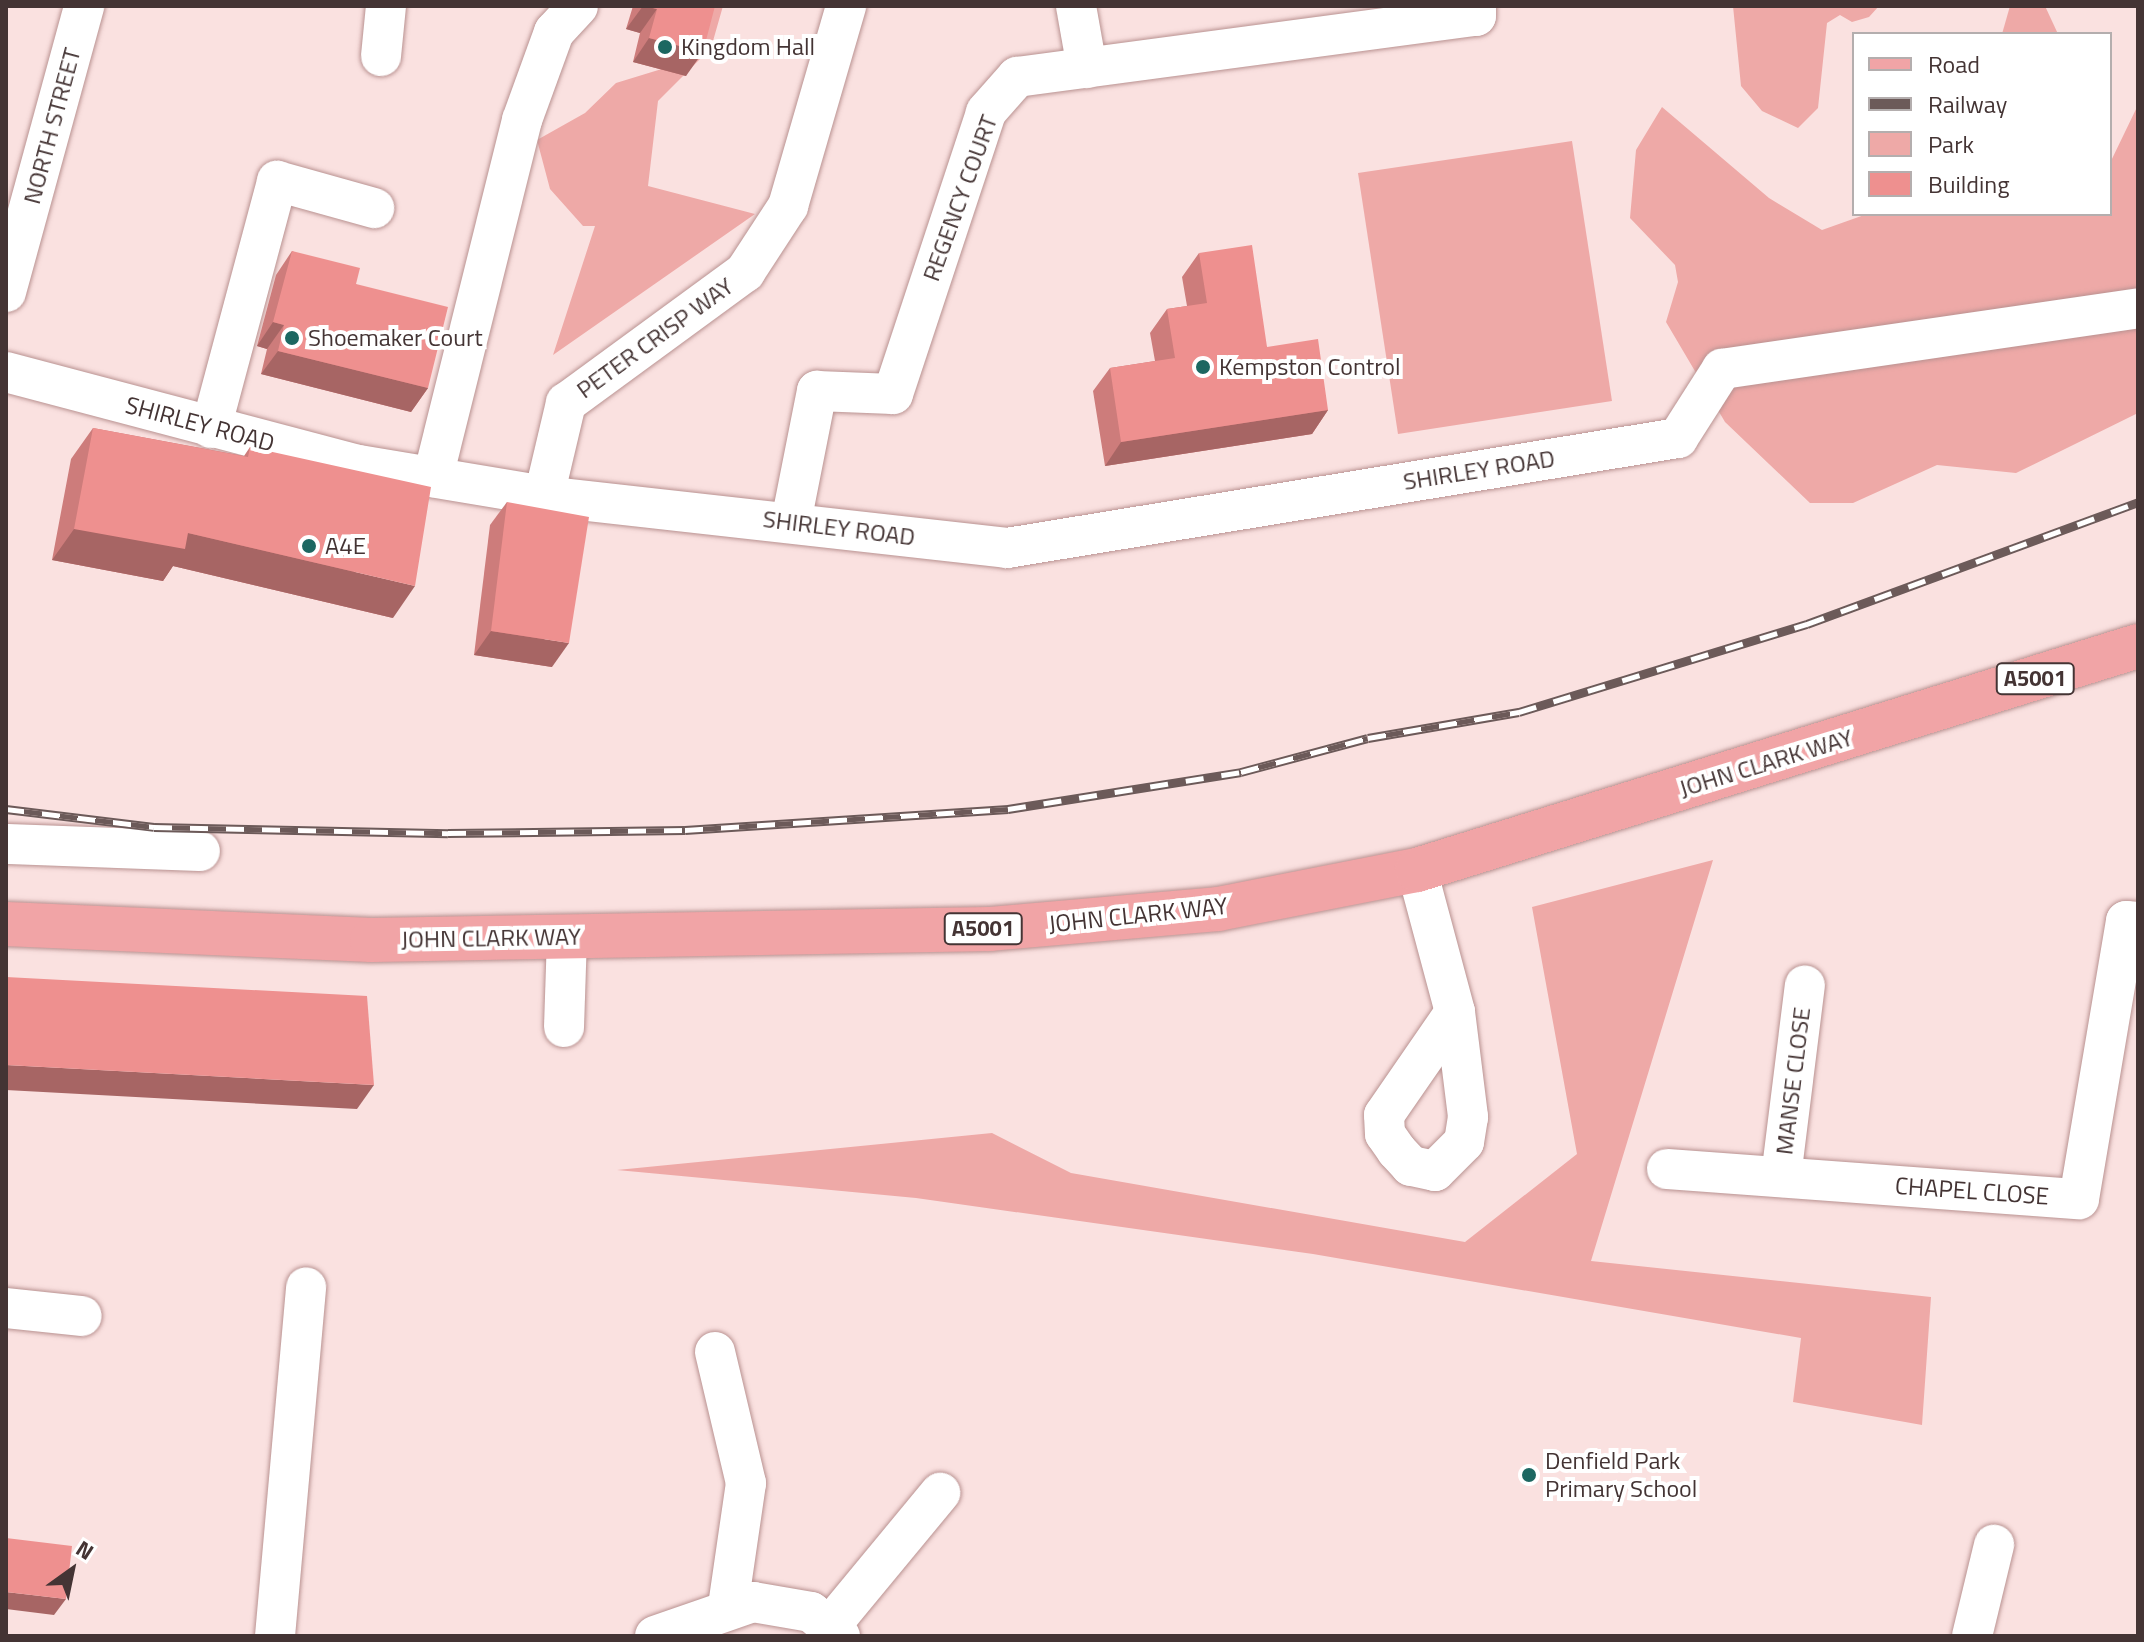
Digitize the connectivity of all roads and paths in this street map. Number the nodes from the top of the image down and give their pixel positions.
1 (84, 6) edge
2 (386, 6) edge
3 (578, 6) edge
4 (846, 6) edge
5 (1076, 6) edge
6 (1476, 6) edge
7 (381, 56) dead end
8 (1087, 68) junction
9 (374, 208) dead end
10 (6, 292) edge
11 (2138, 308) edge
12 (6, 372) edge
13 (211, 428) junction
14 (433, 477) junction
15 (544, 496) junction
16 (791, 522) junction
17 (2138, 646) edge
18 (6, 844) edge
19 (200, 851) dead end
20 (1417, 870) junction
21 (2138, 922) edge
22 (6, 924) edge
23 (567, 936) junction
24 (1805, 985) dead end
25 (1455, 1012) junction
26 (564, 1027) dead end
27 (1667, 1169) dead end
28 (1781, 1177) junction
29 (306, 1287) dead end
30 (6, 1308) edge
31 (82, 1316) dead end
32 (715, 1352) dead end
33 (940, 1493) dead end
34 (1994, 1545) dead end
35 (728, 1606) junction
36 (835, 1631) edge
37 (275, 1636) edge
38 (655, 1636) edge
39 (1972, 1636) edge

1 - 10 street, NORTH STREET
2 - 7 street
3 - 14 street
4 - 15 street, PETER CRISP WAY
5 - 8 street
6 - 8 street, REGENCY COURT
8 - 16 street, REGENCY COURT
9 - 13 street
11 - 16 street, SHIRLEY ROAD
12 - 13 street, SHIRLEY ROAD
13 - 14 street, SHIRLEY ROAD
14 - 15 street, SHIRLEY ROAD
15 - 16 street, SHIRLEY ROAD
17 - 20 main road, JOHN CLARK WAY / A5001
18 - 19 street
20 - 23 main road, JOHN CLARK WAY / A5001
20 - 25 street
21 - 28 street, CHAPEL CLOSE
22 - 23 main road, JOHN CLARK WAY / A5001
23 - 26 street
24 - 28 street, MANSE CLOSE
25 - 25 street
27 - 28 street, CHAPEL CLOSE
29 - 37 street
30 - 31 street
32 - 35 street
33 - 36 street
34 - 39 street
35 - 36 street
35 - 38 street

